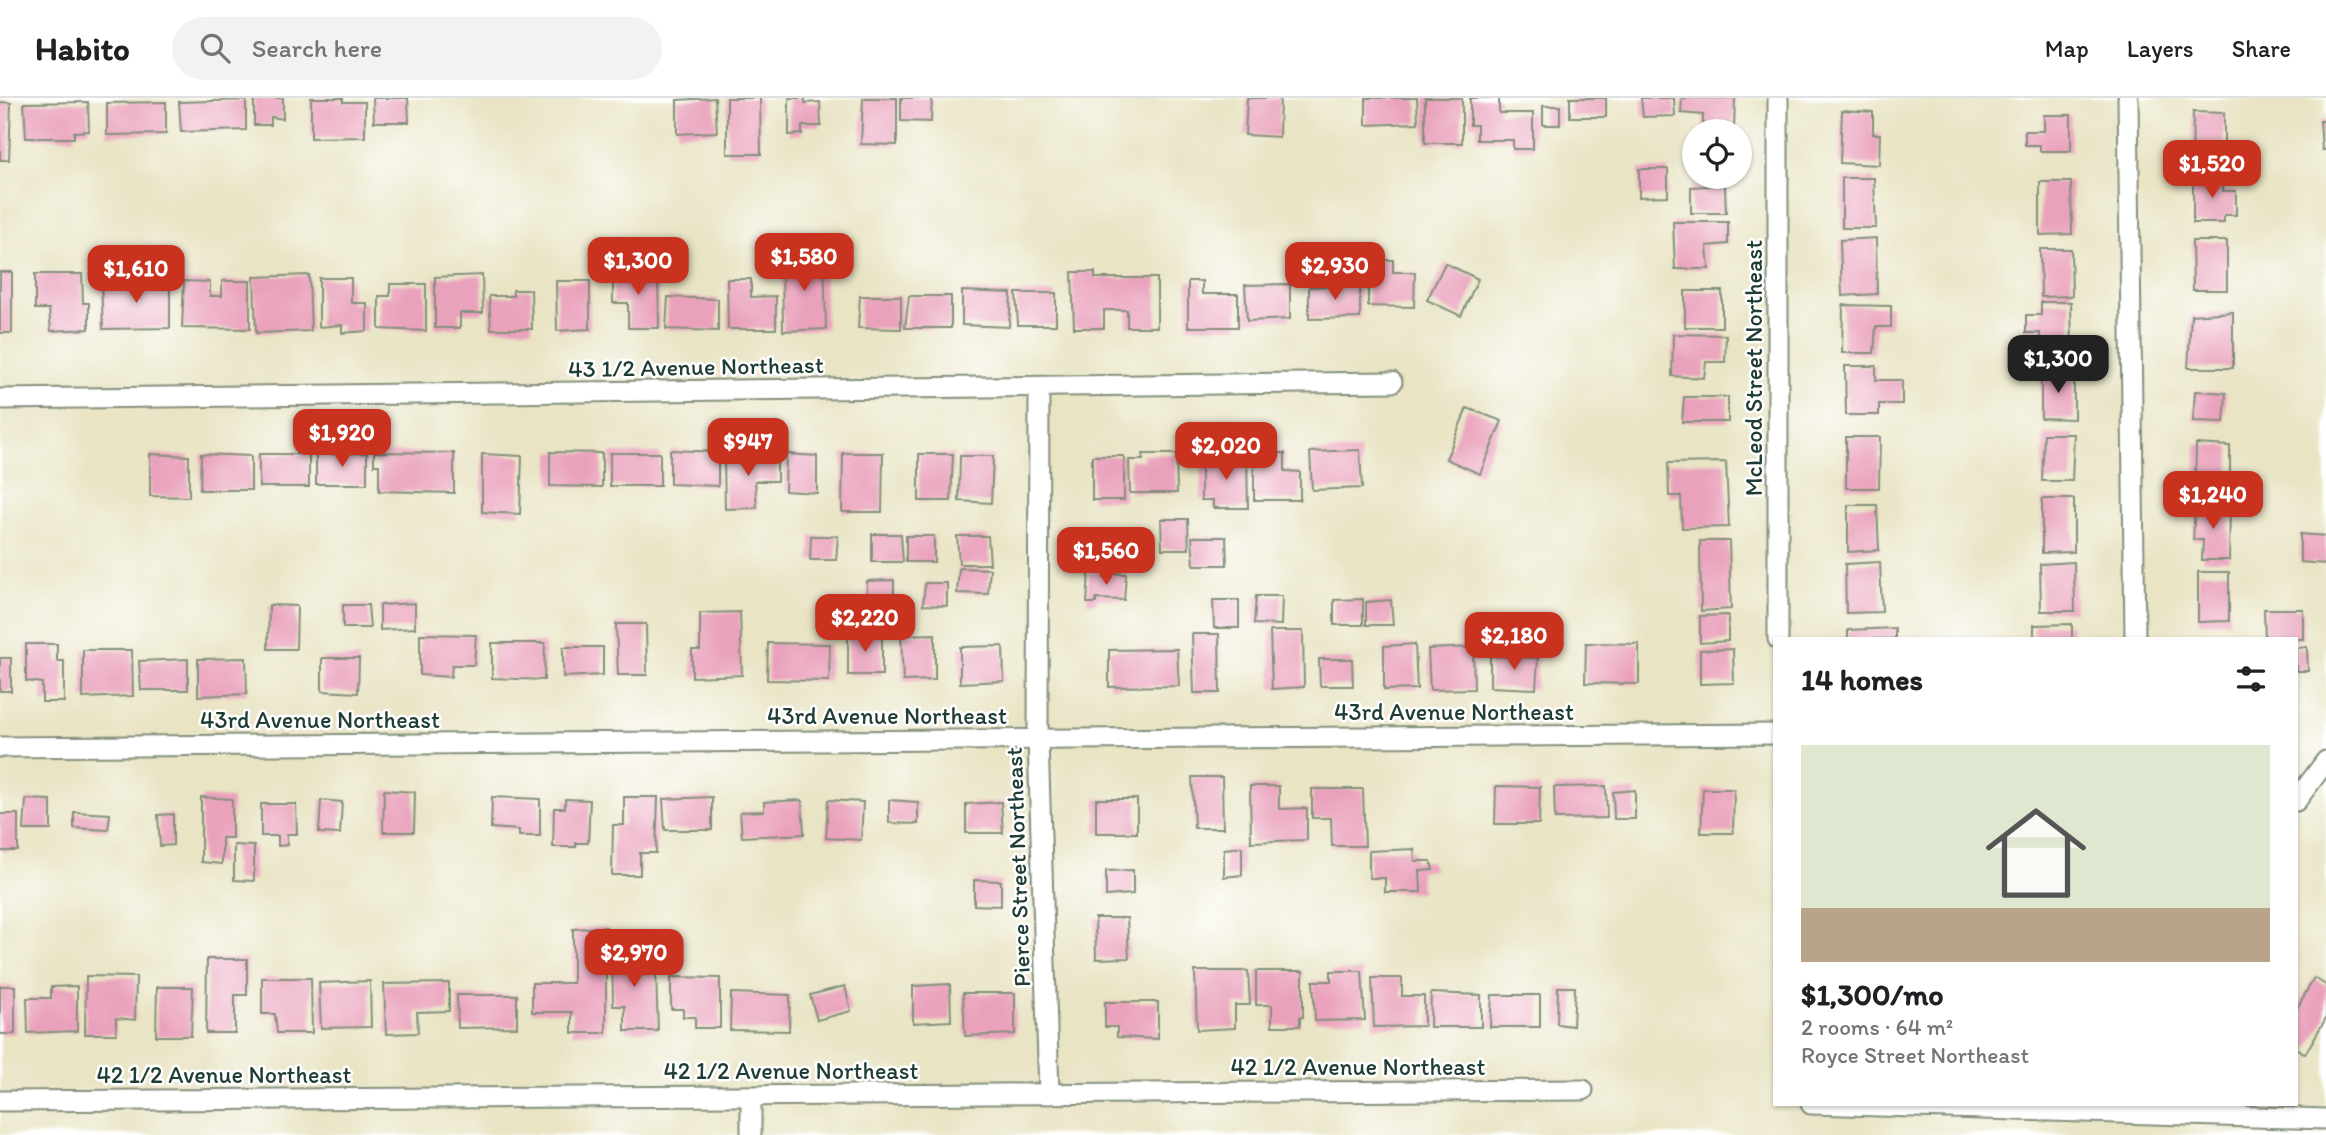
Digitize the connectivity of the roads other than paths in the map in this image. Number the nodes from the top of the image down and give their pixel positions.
1 (1779, 98) edge
2 (2128, 98) edge
3 (1392, 382) dead end
4 (1039, 387) junction
5 (0, 399) edge
6 (1778, 637) edge
7 (2135, 637) edge
8 (1773, 734) edge
9 (1038, 740) junction
10 (0, 747) edge
11 (2326, 761) edge
12 (2298, 798) edge
13 (1583, 1090) dead end
14 (1049, 1094) junction
15 (751, 1096) junction
16 (0, 1101) edge
17 (1943, 1106) edge
18 (2142, 1109) edge
19 (2326, 1119) edge
20 (751, 1135) edge

1 - 6 street, McLeod Street Northeast
2 - 7 street
3 - 4 street, 43 1/2 Avenue Northeast
4 - 5 street, 43 1/2 Avenue Northeast
4 - 9 street, Pierce Street Northeast
8 - 9 street, 43rd Avenue Northeast
9 - 10 street, 43rd Avenue Northeast
9 - 14 street, Pierce Street Northeast
11 - 12 street
13 - 14 street, 42 1/2 Avenue Northeast
14 - 15 street, 42 1/2 Avenue Northeast
15 - 16 street, 42 1/2 Avenue Northeast
15 - 20 street
17 - 18 street
18 - 19 street

